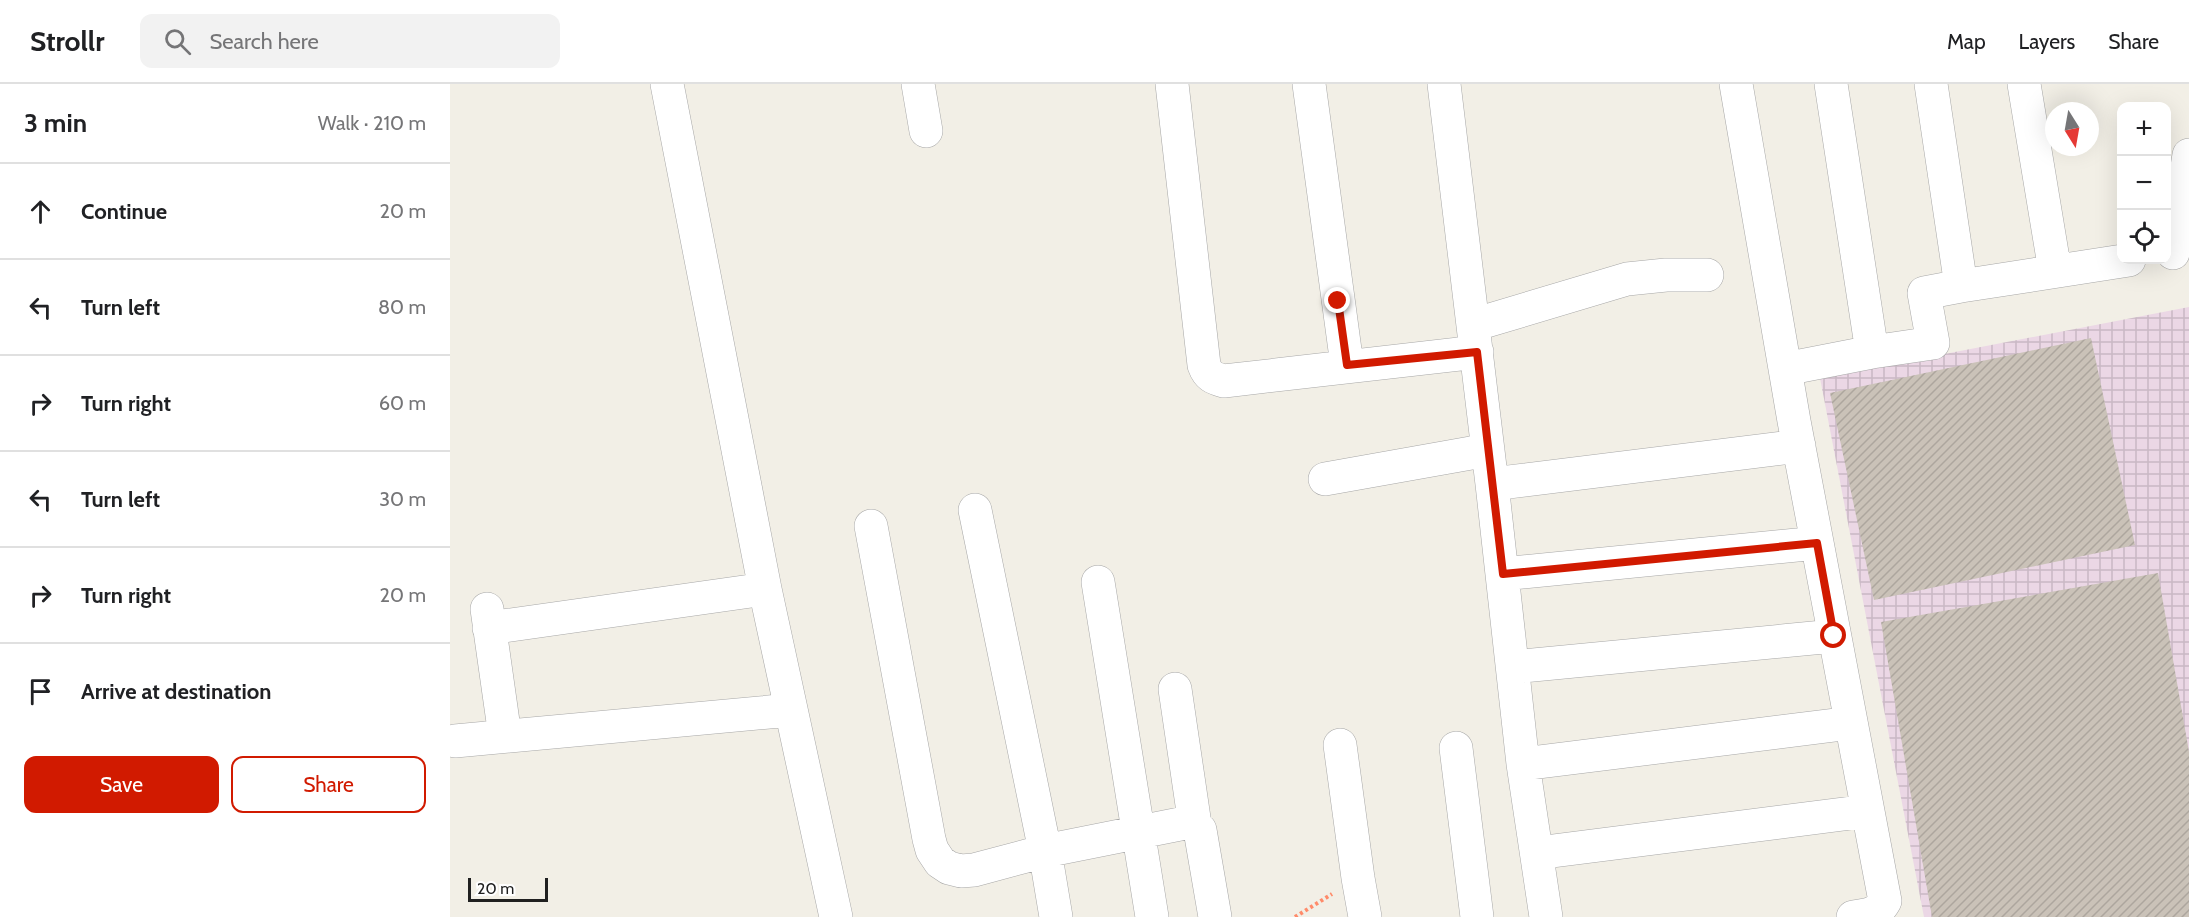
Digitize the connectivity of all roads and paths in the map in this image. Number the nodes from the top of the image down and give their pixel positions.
1 (667, 84) edge
2 (918, 84) edge
3 (1172, 84) edge
4 (1309, 84) edge
5 (1444, 84) edge
6 (1736, 84) edge
7 (1831, 84) edge
8 (1931, 84) edge
9 (2024, 84) edge
10 (926, 131) dead end
11 (2189, 155) edge
12 (2176, 252) edge
13 (2117, 262) edge
14 (2055, 271) junction
15 (1707, 275) dead end
16 (1961, 286) junction
17 (1475, 338) junction
18 (1872, 352) junction
19 (1347, 365) junction
20 (1785, 369) junction
21 (1799, 446) junction
22 (1488, 450) junction
23 (1325, 479) dead end
24 (1492, 484) junction
25 (975, 510) dead end
26 (871, 526) dead end
27 (1817, 543) junction
28 (1503, 574) junction
29 (1098, 582) dead end
30 (765, 589) junction
31 (1834, 636) junction
32 (1513, 667) junction
33 (1175, 689) dead end
34 (791, 710) junction
35 (1851, 723) junction
36 (505, 736) junction
37 (455, 741) dead end
38 (1340, 745) dead end
39 (1456, 748) dead end
40 (1523, 764) junction
41 (1868, 811) junction
42 (1195, 825) junction
43 (1138, 831) junction
44 (1044, 851) junction
45 (1537, 853) junction
46 (1358, 878) junction
47 (836, 917) edge
48 (1056, 917) edge
49 (1152, 917) edge
50 (1215, 917) edge
51 (1295, 917) edge
52 (1365, 917) edge
53 (1478, 917) edge
54 (1546, 917) edge
55 (1853, 917) edge

1 - 30 street
2 - 10 street
3 - 19 street
4 - 19 street
5 - 17 street
6 - 20 street
7 - 18 street
8 - 16 street
9 - 14 street
11 - 12 street
13 - 14 street
14 - 16 street
15 - 17 street
16 - 18 street
17 - 19 street
17 - 22 street
18 - 20 street
20 - 21 street
21 - 24 street
21 - 27 street
22 - 23 street
22 - 24 street
24 - 28 street
25 - 44 street
26 - 44 street
27 - 28 street
27 - 31 street
28 - 32 street
29 - 43 street
30 - 34 street
30 - 36 street
31 - 32 street
31 - 35 street
32 - 40 street
33 - 42 street
34 - 36 street
34 - 47 street
35 - 40 street
35 - 41 street
36 - 37 street
38 - 46 street
39 - 53 street
40 - 45 street
41 - 45 street
41 - 55 street
42 - 43 street
42 - 50 street
43 - 44 street
43 - 49 street
44 - 48 street
45 - 54 street
46 - 51 path
46 - 52 street

